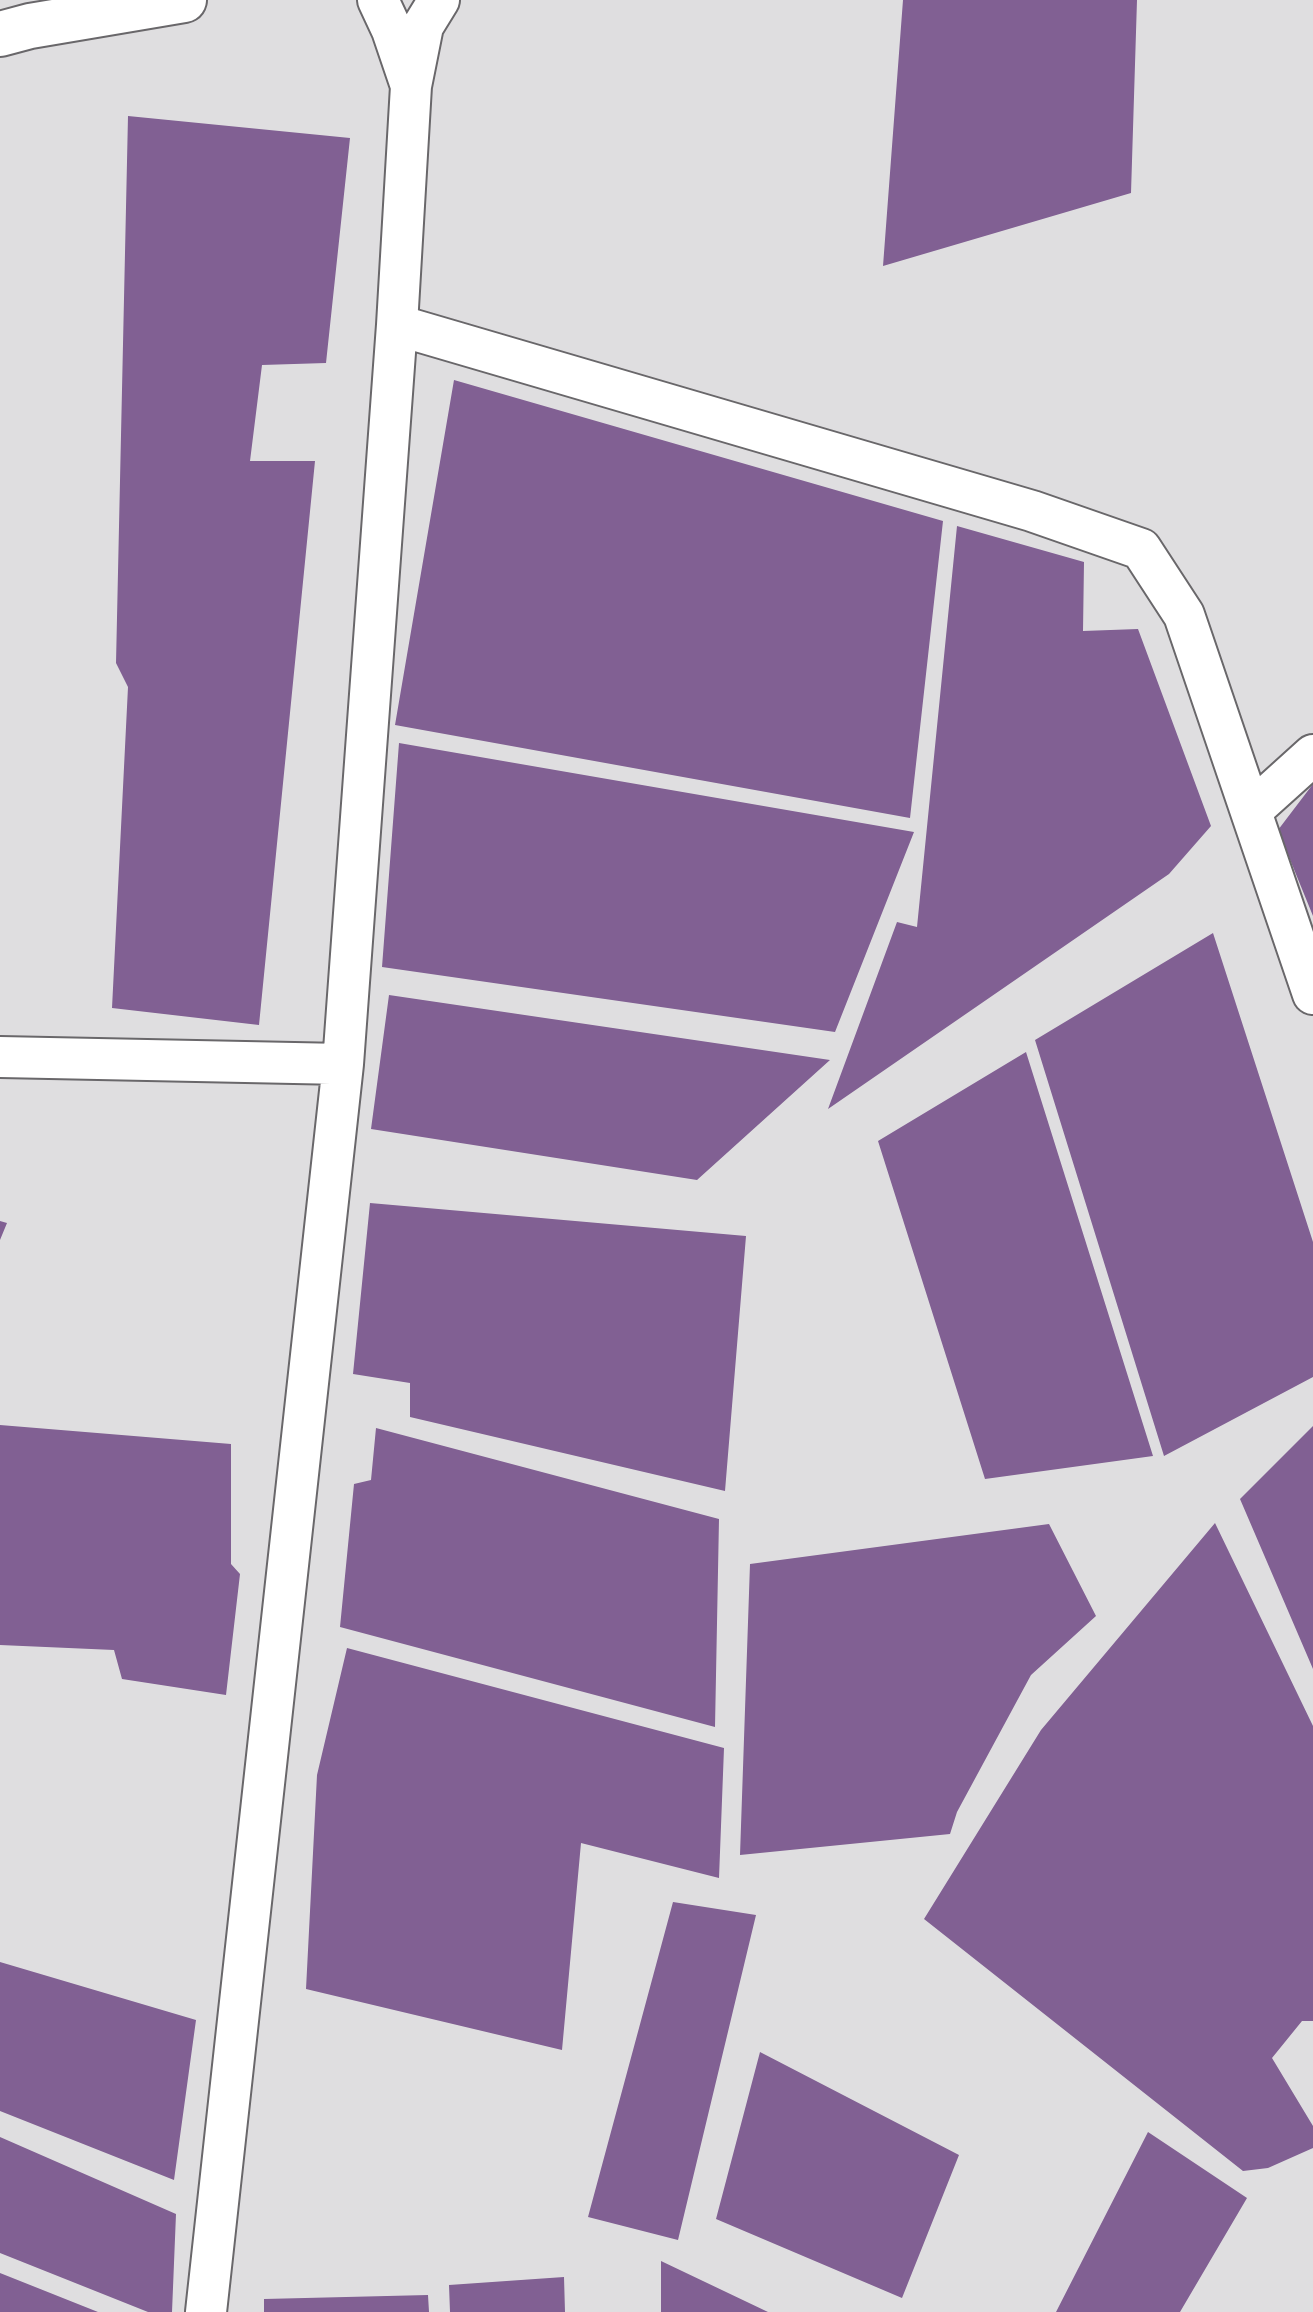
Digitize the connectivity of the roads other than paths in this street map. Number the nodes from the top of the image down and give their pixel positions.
1 (184, 0) edge
2 (378, 0) edge
3 (439, 0) edge
4 (0, 34) edge
5 (411, 86) junction
6 (397, 325) junction
7 (1313, 755) edge
8 (1251, 811) junction
9 (1313, 994) edge
10 (0, 1057) edge
11 (343, 1064) junction
12 (206, 2312) edge

1 - 4 highway
2 - 5 street
3 - 5 street
5 - 6 street
6 - 8 street
6 - 11 street
7 - 8 street
8 - 9 street
10 - 11 street
11 - 12 street

